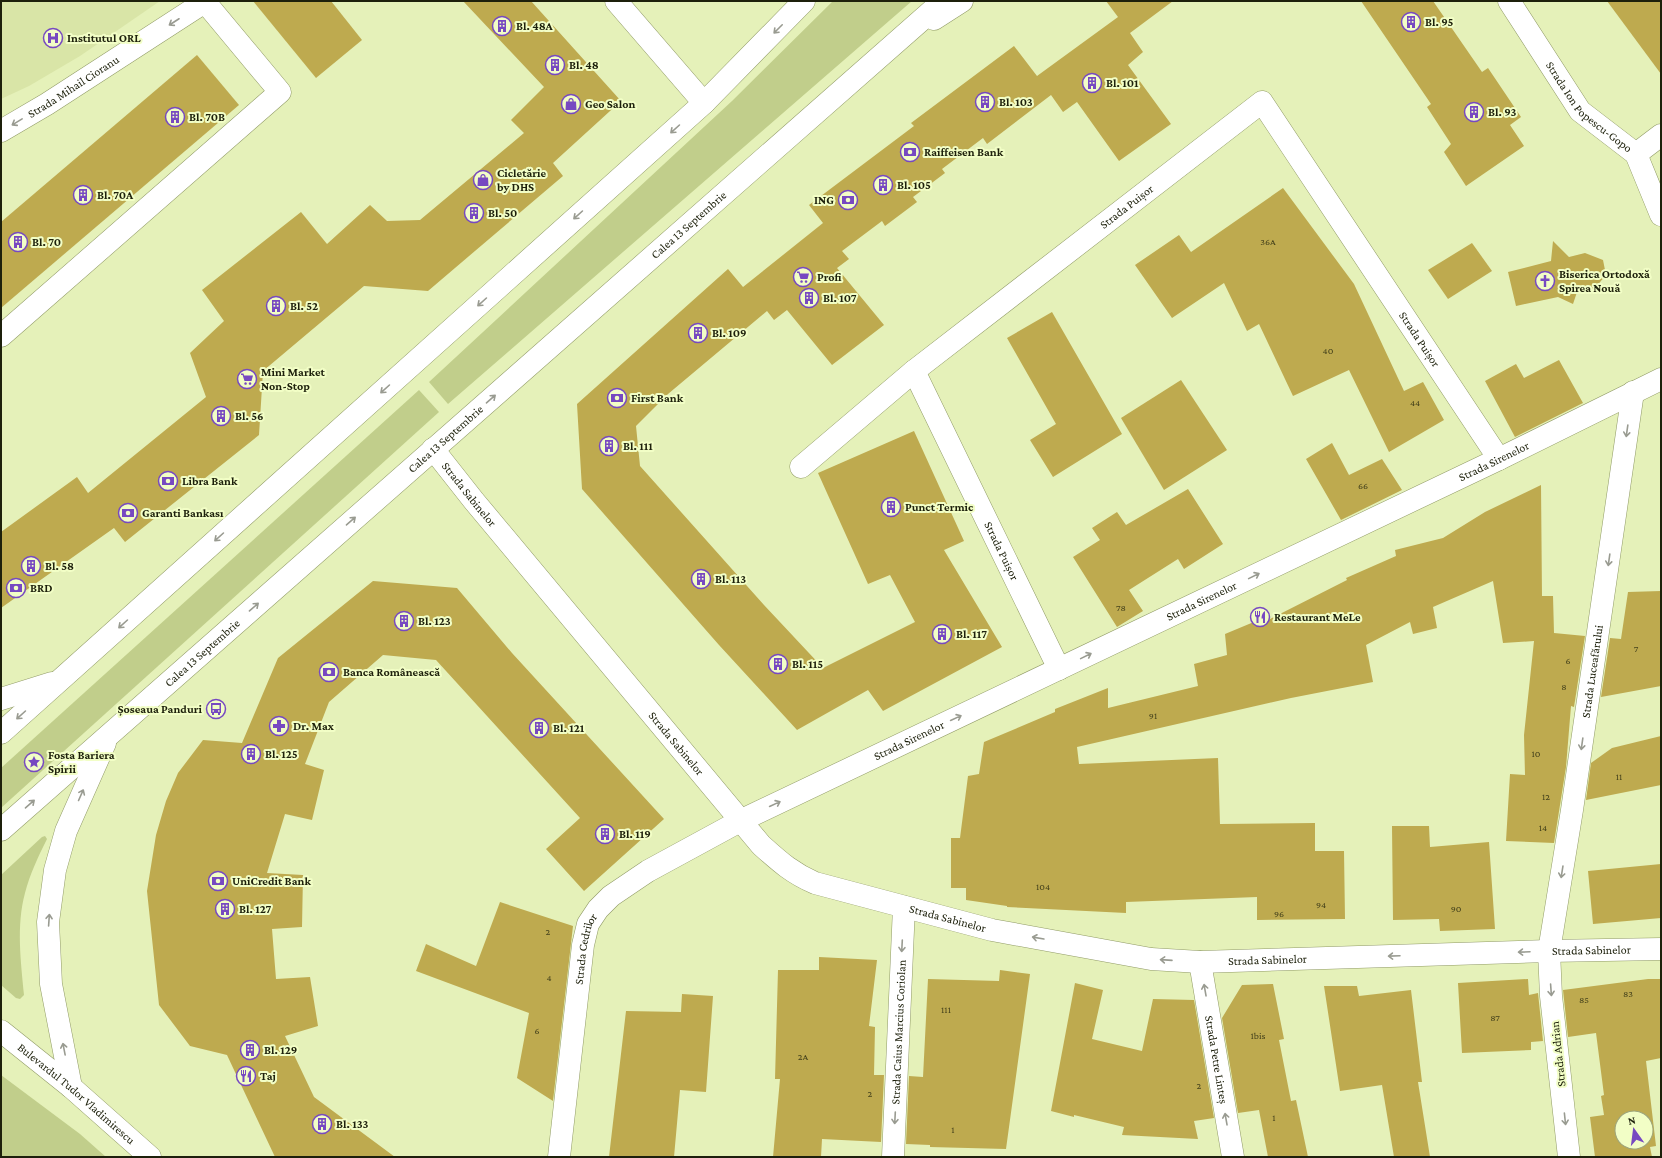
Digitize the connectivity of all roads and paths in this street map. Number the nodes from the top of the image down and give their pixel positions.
1 (206, 1) edge
2 (616, 1) edge
3 (804, 1) edge
4 (943, 1) edge
5 (962, 1) edge
6 (1509, 1) edge
7 (889, 48) junction
8 (704, 103) junction
9 (1, 131) edge
10 (1661, 135) edge
11 (1636, 154) junction
12 (1661, 215) edge
13 (1, 336) edge
14 (914, 371) junction
15 (1661, 379) edge
16 (1633, 392) junction
17 (433, 449) junction
18 (1499, 459) junction
19 (801, 467) dead end
20 (1059, 669) junction
21 (61, 680) junction
22 (1, 699) edge
23 (1, 733) edge
24 (108, 736) junction
25 (740, 821) junction
26 (1, 830) edge
27 (904, 907) junction
28 (1661, 949) edge
29 (1549, 951) junction
30 (1200, 962) junction
31 (1, 1031) edge
32 (71, 1087) junction
33 (150, 1157) edge
34 (559, 1157) edge
35 (893, 1157) edge
36 (1233, 1157) edge
37 (1569, 1157) edge

1 -> 9 street, Strada Mihail Cioranu
1 - 13 street
2 - 8 street
3 -> 8 street
4 - 7 street, Calea 13 Septembrie
5 - 7 street, Calea 13 Septembrie
6 - 11 street, Strada Ion Popescu-Gopo
17 -> 7 street, Calea 13 Septembrie
8 -> 21 street
10 - 11 street
11 - 12 street, Strada Ion Popescu-Gopo
14 - 18 street, Strada Puișor
14 - 19 street
14 - 20 street, Strada Puișor
15 - 16 street, Strada Sirenelor
16 - 18 street, Strada Sirenelor
16 -> 29 street, Strada Luceafărului
24 -> 17 street, Calea 13 Septembrie
17 - 25 street, Strada Sabinelor
20 -> 18 street, Strada Sirenelor
25 -> 20 street, Strada Sirenelor
21 - 22 street
21 -> 23 street
26 -> 24 street, Calea 13 Septembrie
32 -> 24 street
25 - 27 street, Strada Sabinelor
25 - 34 street, Strada Cedrilor
30 -> 27 street, Strada Sabinelor
27 -> 35 street, Strada Caius Marcius Coriolan
28 - 29 street, Strada Sabinelor
29 -> 30 street, Strada Sabinelor
29 -> 37 street, Strada Adrian
36 -> 30 street, Strada Petre Linteș
31 - 32 street, Bulevardul Tudor Vladimirescu
32 - 33 street, Bulevardul Tudor Vladimirescu

